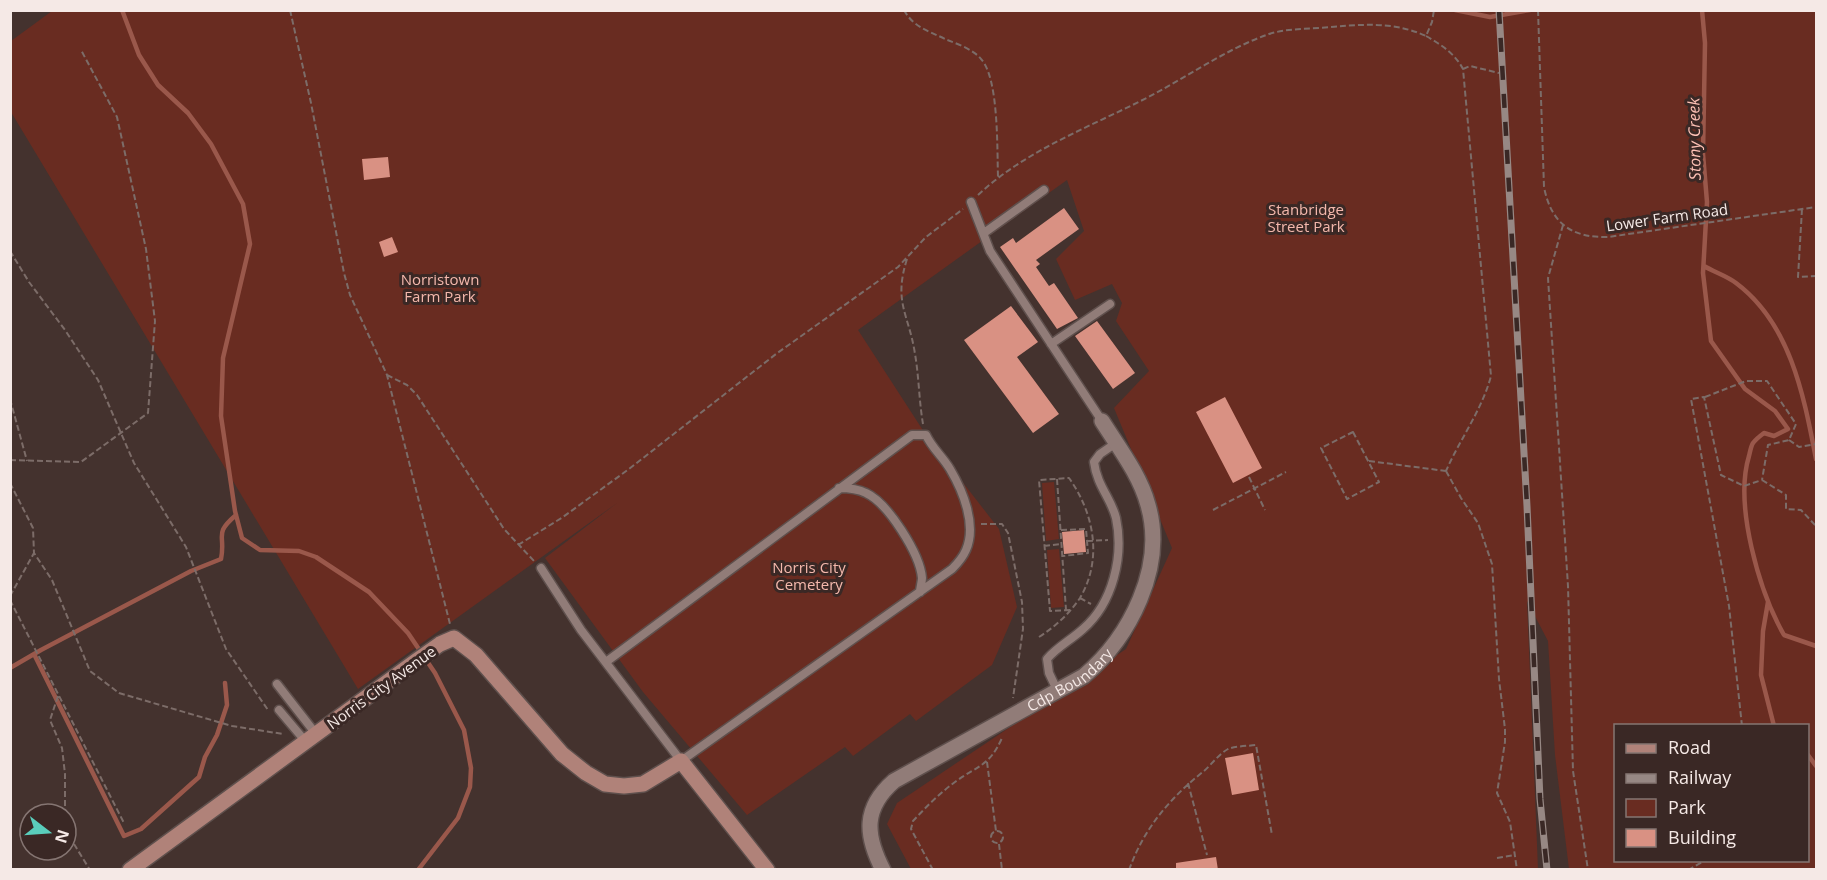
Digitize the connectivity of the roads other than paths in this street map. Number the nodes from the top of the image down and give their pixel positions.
1 (1044, 190) dead end
2 (971, 202) road end
3 (984, 233) junction
4 (1110, 304) dead end
5 (1051, 344) junction
6 (1102, 421) joint
7 (1116, 443) junction
8 (839, 488) junction
9 (541, 568) road end
10 (920, 592) junction
11 (606, 662) junction
12 (277, 684) dead end
13 (1058, 692) junction
14 (275, 713) road end
15 (311, 738) junction
16 (681, 761) junction
17 (130, 870) edge
18 (767, 870) edge
19 (883, 870) edge

1 - 3 lane
2 - 3 lane
3 - 5 lane
4 - 5 lane
5 - 6 lane
6 - 7 street, Cdp Boundary
7 - 13 street, Cdp Boundary
7 - 13 lane
8 - 10 lane
8 - 10 lane
8 - 11 lane
9 - 11 lane
10 - 16 lane
11 - 16 lane
12 - 15 lane
13 - 19 street, Cdp Boundary
14 - 15 lane
15 - 16 street, Norris City Avenue
15 - 17 street, Norris City Avenue
16 - 18 street

